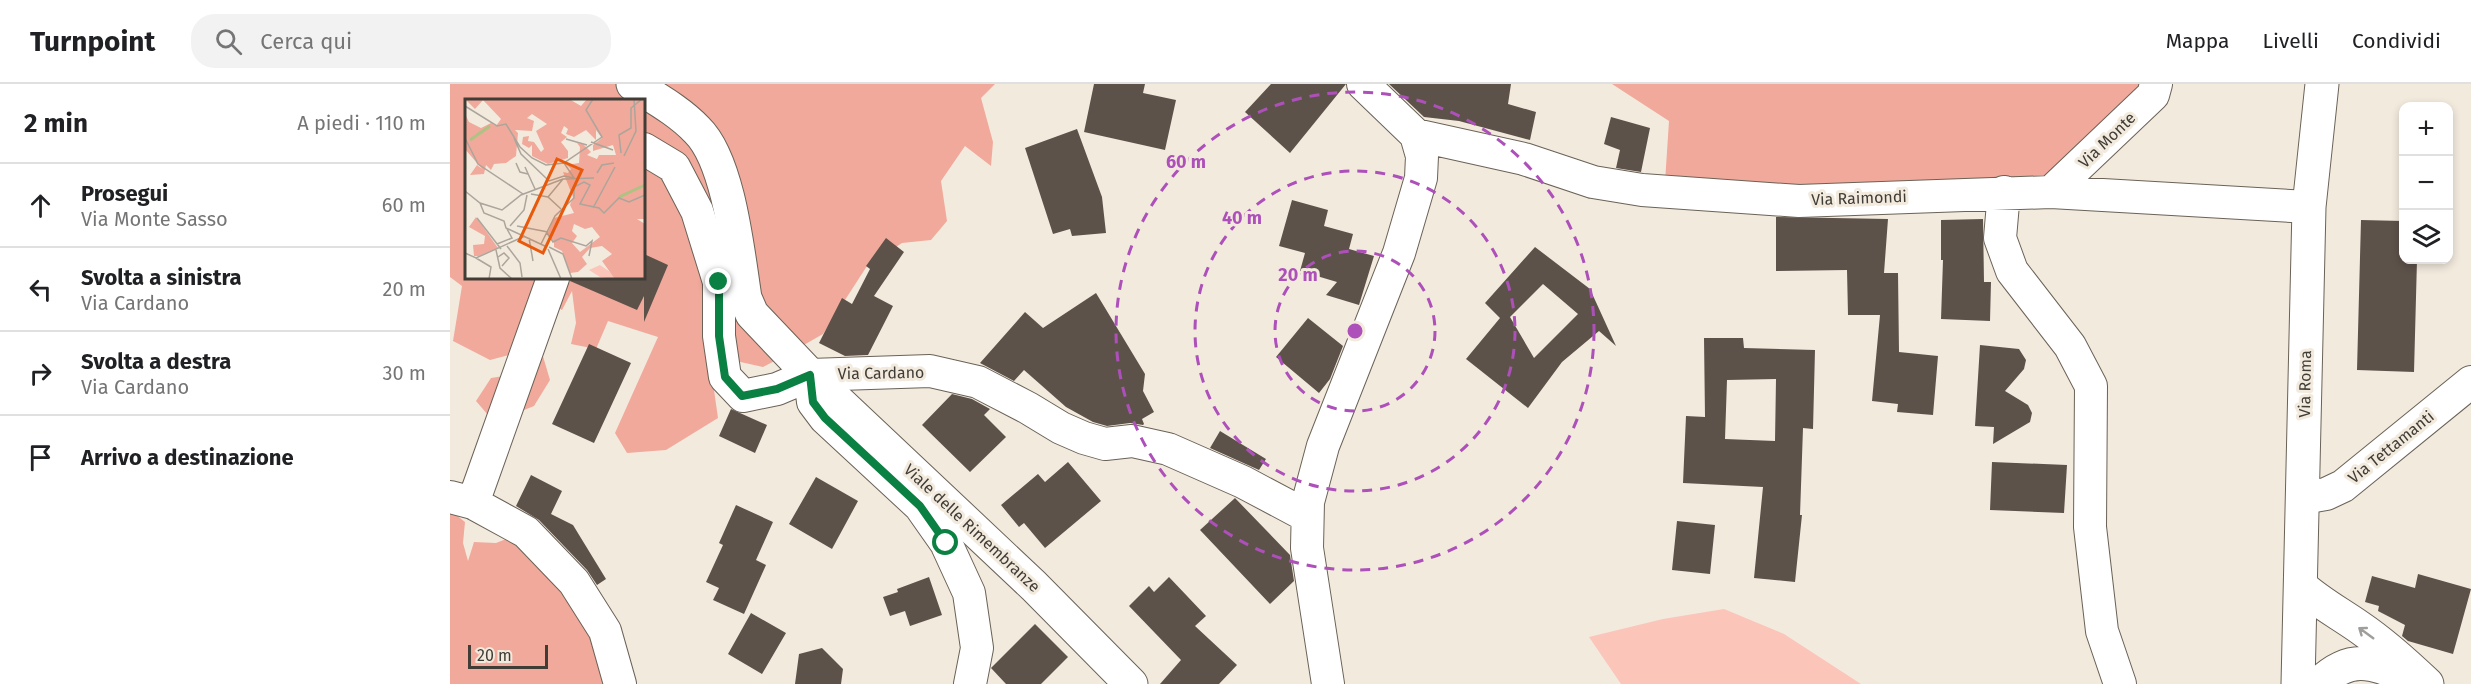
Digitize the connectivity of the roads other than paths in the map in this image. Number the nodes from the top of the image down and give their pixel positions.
1 (633, 84) edge
2 (1363, 84) edge
3 (2156, 84) edge
4 (2322, 84) edge
5 (1416, 135) junction
6 (645, 151) edge
7 (2004, 192) junction
8 (2051, 192) junction
9 (2309, 207) junction
10 (554, 279) edge
11 (810, 375) junction
12 (2471, 382) edge
13 (2303, 498) junction
14 (462, 500) edge
15 (1306, 516) junction
16 (2302, 587) junction
17 (620, 684) edge
18 (970, 684) edge
19 (1131, 684) edge
20 (1328, 684) edge
21 (2120, 684) edge
22 (2298, 684) edge
23 (2319, 684) edge
24 (2426, 684) edge

1 - 11 main road, Viale delle Rimembranze
2 - 5 street
3 - 8 street, Via Monte
4 - 9 main road, Via Roma
5 - 7 street, Via Raimondi
5 - 15 street
6 - 11 street, Via Cardano
7 - 8 street, Via Raimondi
7 - 21 street
8 - 9 street, Via Raimondi
9 - 13 main road, Via Roma
10 - 14 street
11 - 15 street, Via Cardano
11 - 18 street
11 - 19 main road, Viale delle Rimembranze
12 - 13 street, Via Tettamanti
13 - 16 main road, Via Roma
14 - 17 street
15 - 20 street
16 - 22 main road, Via Roma
24 -> 16 main road
23 - 24 main road

